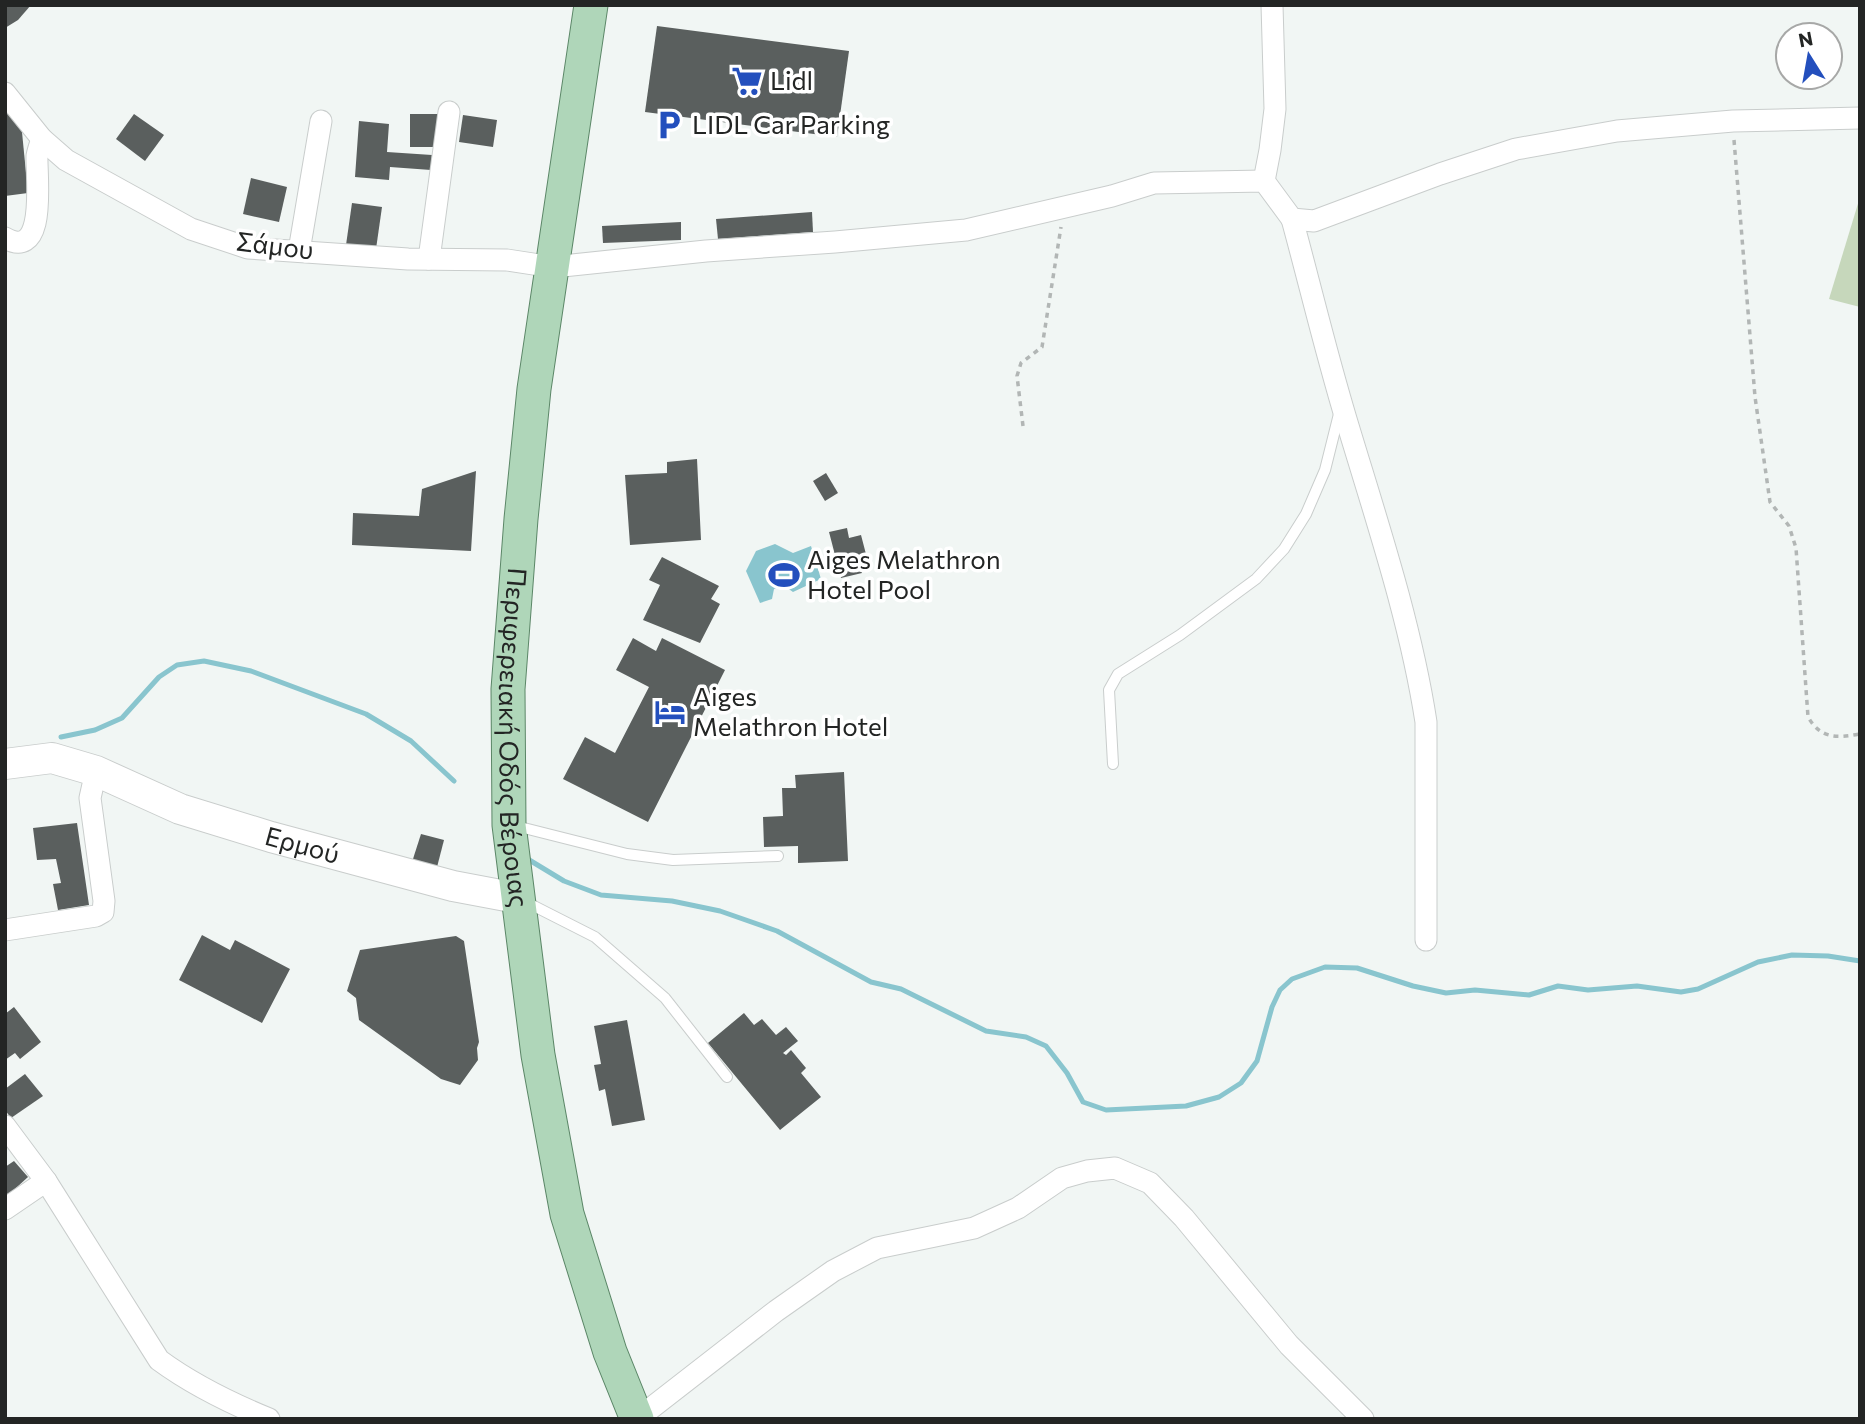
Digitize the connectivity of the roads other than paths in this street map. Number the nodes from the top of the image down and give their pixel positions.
1 (591, 5) edge
2 (1272, 5) edge
3 (5, 93) edge
4 (449, 112) dead end
5 (1860, 118) edge
6 (321, 121) dead end
7 (42, 139) junction
8 (1264, 181) junction
9 (1292, 219) junction
10 (5, 238) edge
11 (299, 251) junction
12 (429, 259) junction
13 (553, 267) junction
14 (1342, 401) junction
15 (5, 764) edge
16 (1113, 764) dead end
17 (96, 771) junction
18 (509, 825) junction
19 (778, 856) dead end
20 (517, 898) junction
21 (5, 930) edge
22 (1426, 940) dead end
23 (727, 1077) dead end
24 (5, 1126) edge
25 (46, 1181) junction
26 (5, 1209) edge
27 (269, 1419) edge
28 (637, 1419) edge
29 (1363, 1419) edge

1 - 13 main road, Περιφερειακή Οδός Βέροιας
2 - 8 street
3 - 7 street, Σάμου
4 - 12 street
5 - 9 street
6 - 11 street
7 - 10 street
7 - 11 street, Σάμου
8 - 9 street
8 - 13 street, Σάμου
9 - 14 street
11 - 12 street, Σάμου
12 - 13 street, Σάμου
13 - 18 main road, Περιφερειακή Οδός Βέροιας
14 - 16 lane
14 - 22 street
15 - 17 street, Ερμού
17 - 20 street, Ερμού
17 - 21 street
18 - 19 lane
18 - 20 main road, Περιφερειακή Οδός Βέροιας
20 - 23 lane
20 - 28 main road, Περιφερειακή Οδός Βέροιας
24 - 25 street
25 - 26 street
25 - 27 street
28 - 29 street

